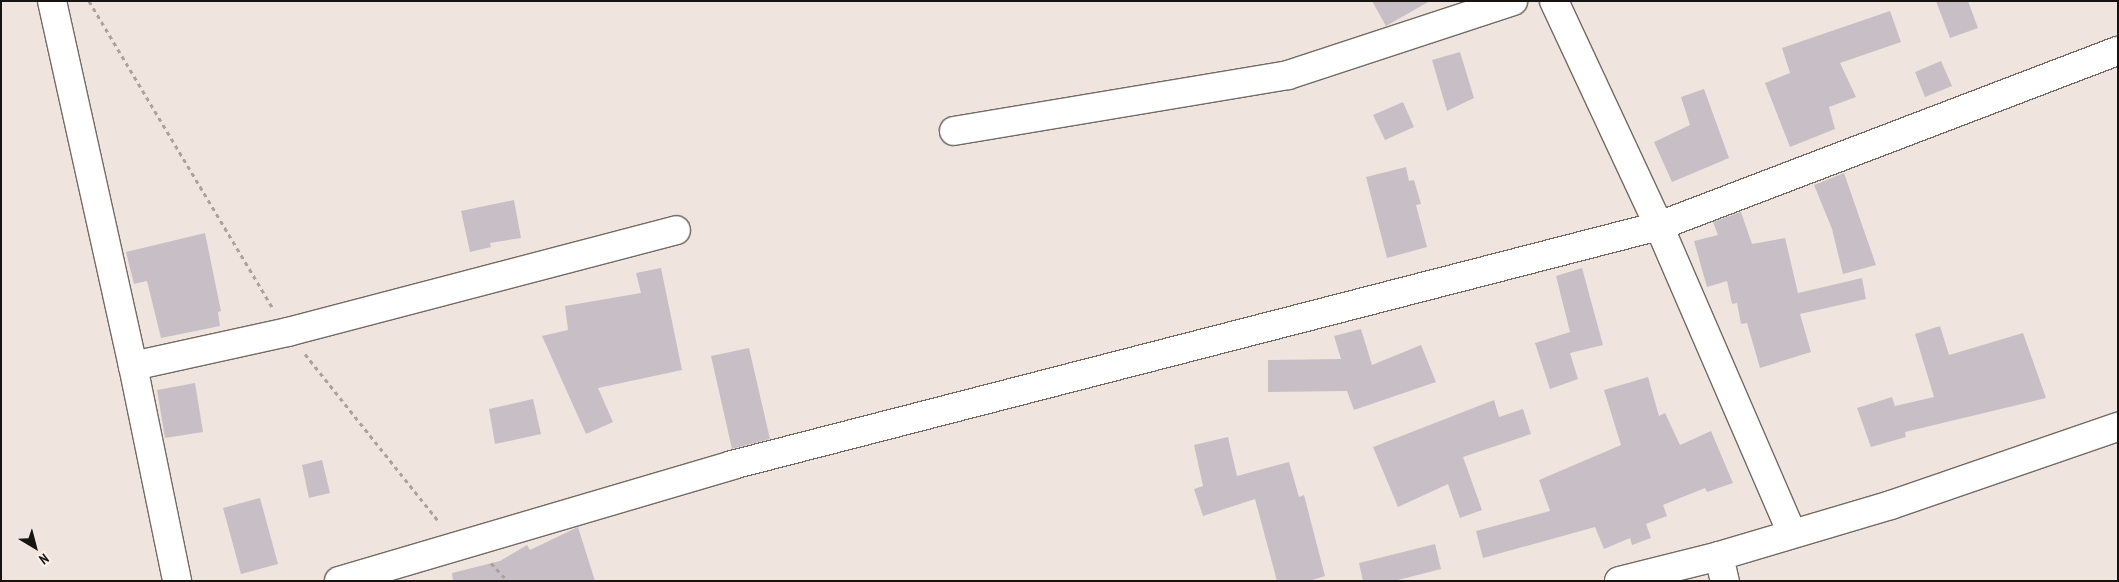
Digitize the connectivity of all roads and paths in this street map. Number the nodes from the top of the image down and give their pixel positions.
1 (52, 1) edge
2 (1513, 1) edge
3 (1554, 1) edge
4 (2118, 51) edge
5 (954, 131) dead end
6 (1659, 226) junction
7 (676, 230) dead end
8 (133, 366) junction
9 (2118, 427) edge
10 (1792, 534) junction
11 (1722, 568) edge
12 (177, 581) edge
13 (339, 581) edge
14 (1619, 581) edge

1 - 8 street
2 - 5 street
3 - 6 street
4 - 6 street
6 - 10 street
6 - 13 street
7 - 8 street
8 - 12 street
9 - 10 street
10 - 11 street
11 - 14 street

